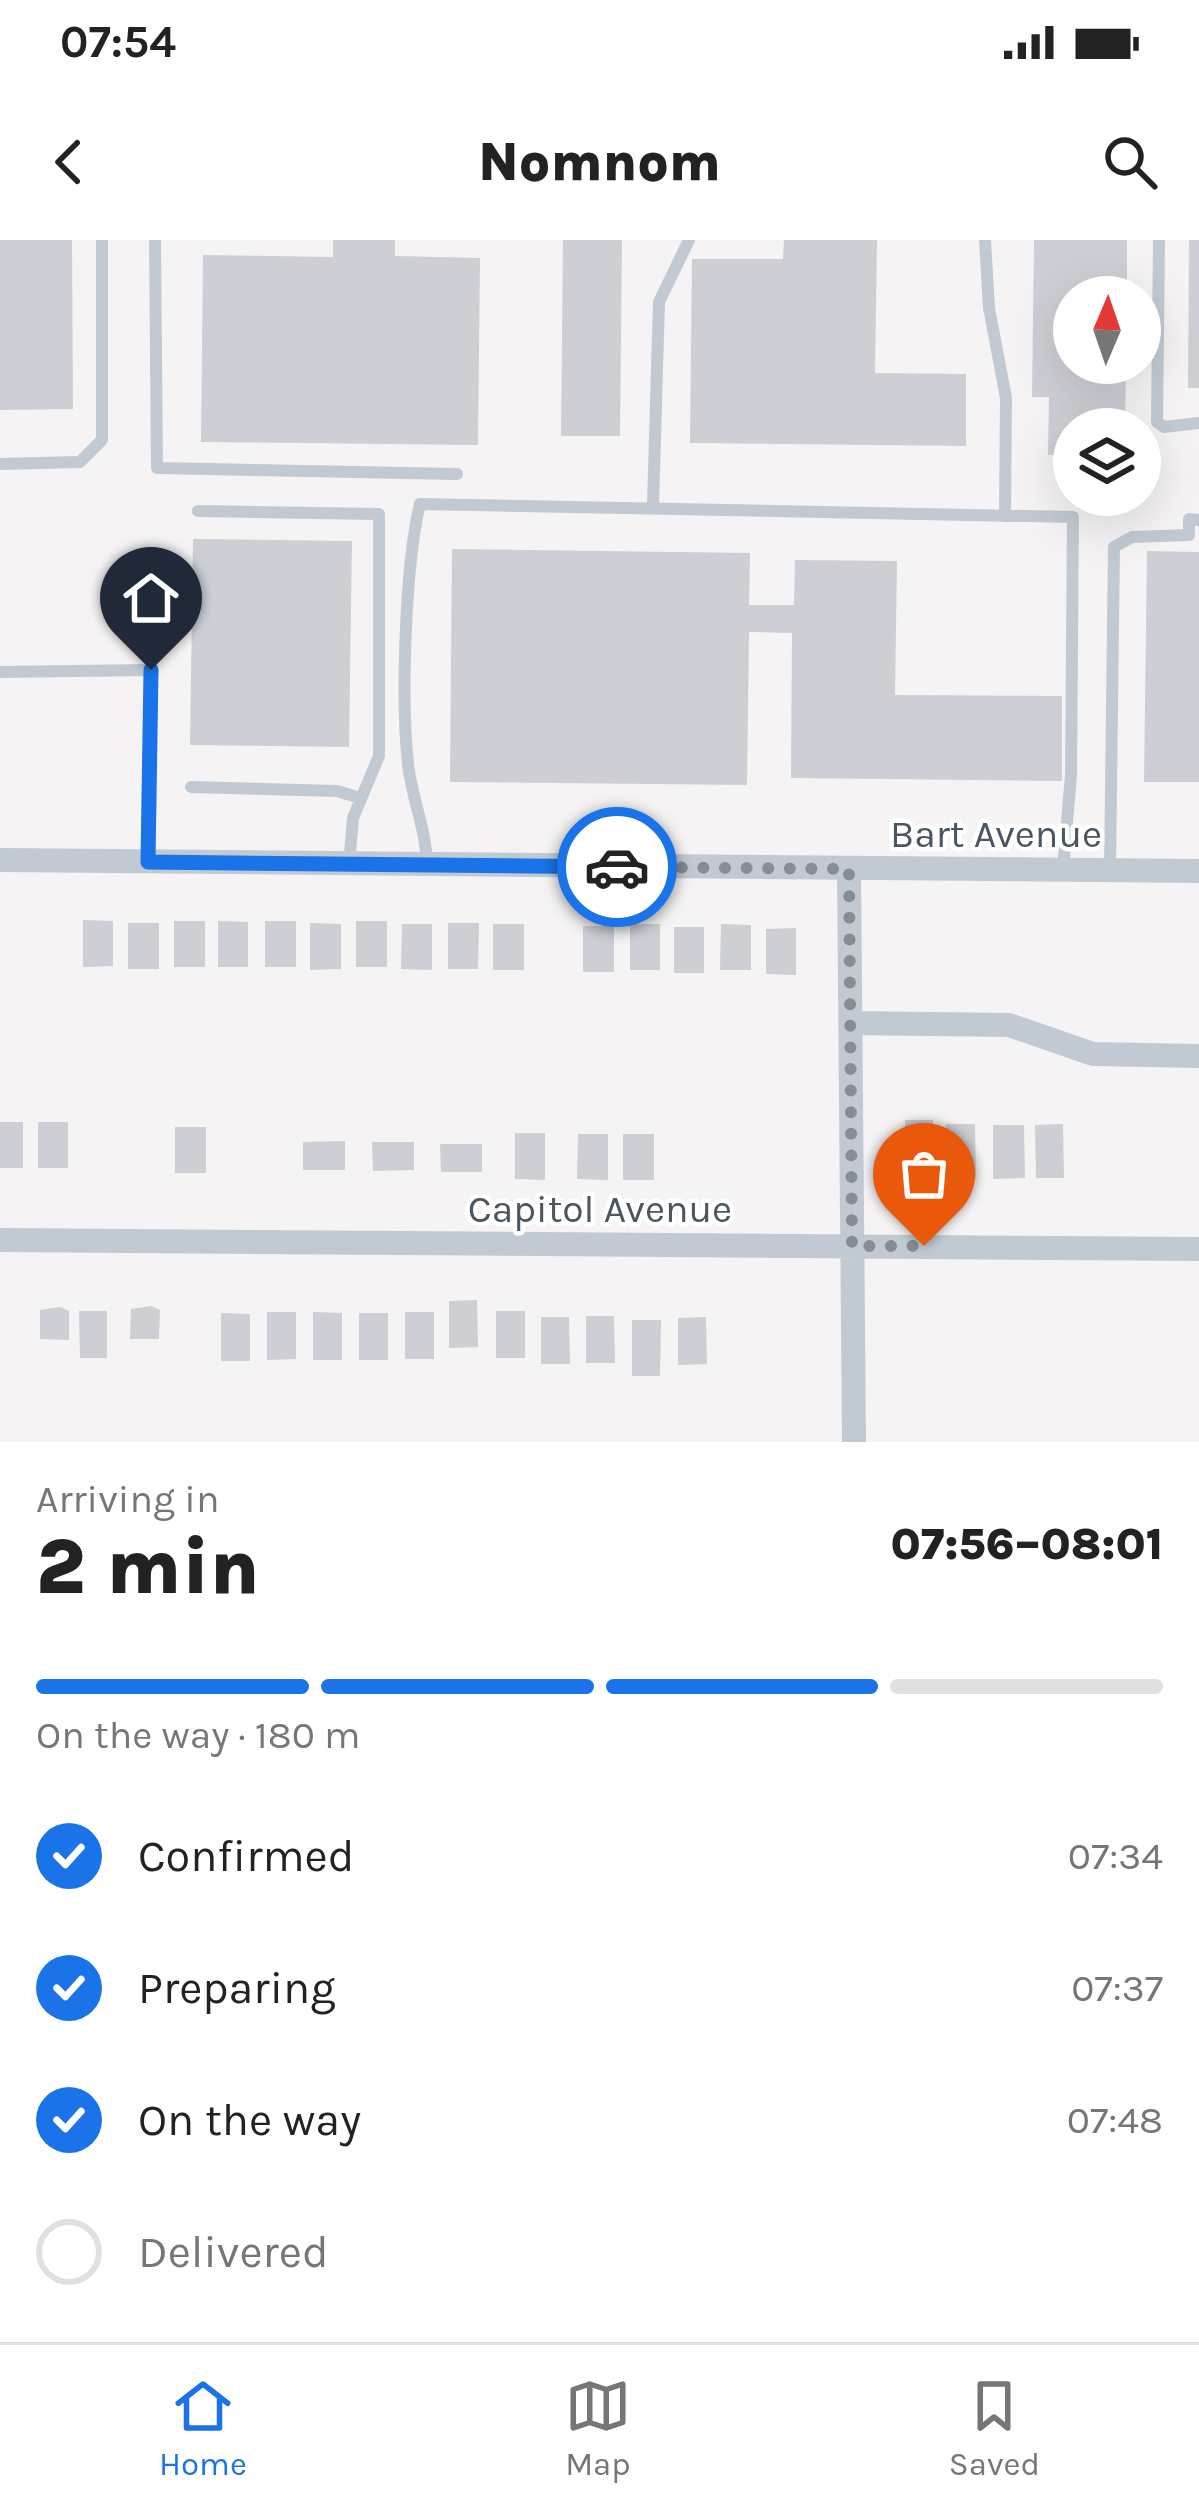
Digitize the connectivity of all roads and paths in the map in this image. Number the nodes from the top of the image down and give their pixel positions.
1 (102, 240) edge
2 (155, 240) edge
3 (689, 240) edge
4 (985, 240) edge
5 (1159, 240) edge
6 (1199, 423) edge
7 (0, 464) edge
8 (457, 473) dead end
9 (653, 505) junction
10 (198, 511) dead end
11 (1005, 515) junction
12 (1199, 520) edge
13 (0, 672) edge
14 (191, 787) dead end
15 (360, 798) junction
16 (0, 860) edge
17 (148, 862) junction
18 (349, 865) junction
19 (428, 866) junction
20 (849, 869) junction
21 (1063, 869) junction
22 (1110, 869) junction
23 (1199, 871) edge
24 (850, 1023) junction
25 (1199, 1056) edge
26 (0, 1240) edge
27 (852, 1246) junction
28 (1199, 1249) edge
29 (854, 1442) edge

1 - 7 lane
2 - 8 lane
3 - 9 lane
4 - 11 lane
5 - 6 lane
9 - 11 lane
9 - 19 lane
10 - 15 lane
11 - 21 lane
12 - 22 lane
13 - 17 lane
14 - 15 lane
15 - 18 lane
16 - 17 street, Bart Avenue
17 - 18 street, Bart Avenue
18 - 19 street, Bart Avenue
19 - 20 street, Bart Avenue
20 - 21 street, Bart Avenue
20 - 24 street
21 - 22 street, Bart Avenue
22 - 23 street, Bart Avenue
24 - 25 street
24 - 27 street
26 - 27 street, Capitol Avenue
27 - 28 street, Capitol Avenue
27 - 29 street

